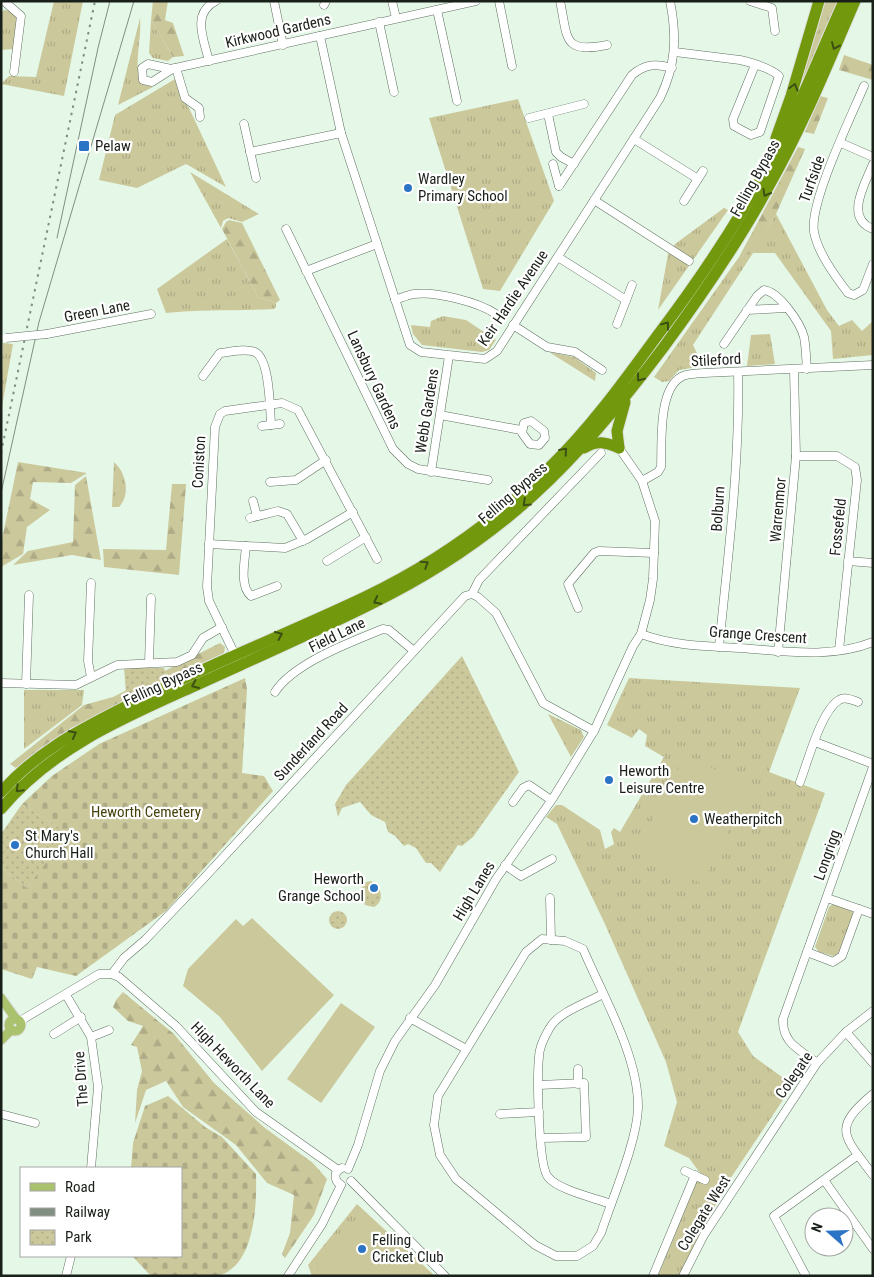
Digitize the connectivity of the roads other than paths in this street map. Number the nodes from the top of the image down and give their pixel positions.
1 (274, 1) edge
2 (392, 1) edge
3 (476, 1) edge
4 (499, 1) edge
5 (560, 1) edge
6 (670, 1) edge
7 (750, 1) edge
8 (819, 1) edge
9 (844, 1) edge
10 (855, 1) edge
11 (216, 2) edge
12 (4, 3) edge
13 (458, 3) edge
14 (437, 10) junction
15 (396, 18) junction
16 (379, 22) junction
17 (775, 31) dead end
18 (320, 36) junction
19 (283, 44) junction
20 (606, 45) dead end
21 (675, 52) junction
22 (209, 61) junction
23 (754, 65) junction
24 (512, 66) dead end
25 (672, 68) junction
26 (14, 72) dead end
27 (864, 86) dead end
28 (394, 92) dead end
29 (457, 101) dead end
30 (584, 104) dead end
31 (548, 114) junction
32 (200, 117) dead end
33 (528, 118) dead end
34 (244, 124) dead end
35 (341, 133) junction
36 (634, 138) junction
37 (841, 143) junction
38 (250, 152) junction
39 (873, 157) edge
40 (553, 164) dead end
41 (574, 164) junction
42 (873, 164) edge
43 (704, 171) dead end
44 (256, 178) dead end
45 (698, 179) junction
46 (759, 182) junction
47 (594, 200) junction
48 (684, 201) dead end
49 (286, 229) dead end
50 (873, 229) edge
51 (376, 244) junction
52 (558, 257) junction
53 (689, 261) dead end
54 (873, 264) edge
55 (306, 271) junction
56 (632, 285) dead end
57 (395, 300) junction
58 (626, 300) junction
59 (786, 308) junction
60 (747, 310) junction
61 (151, 314) dead end
62 (496, 314) dead end
63 (617, 324) dead end
64 (514, 325) junction
65 (4, 339) edge
66 (724, 344) dead end
67 (449, 356) junction
68 (873, 366) edge
69 (807, 369) junction
70 (602, 370) dead end
71 (794, 370) junction
72 (738, 372) junction
73 (203, 376) dead end
74 (628, 395) junction
75 (270, 404) junction
76 (440, 415) junction
77 (280, 424) dead end
78 (270, 425) junction
79 (262, 426) dead end
80 (521, 430) dead end
81 (619, 448) junction
82 (581, 449) junction
83 (601, 453) dead end
84 (796, 456) junction
85 (326, 460) junction
86 (431, 472) junction
87 (488, 480) dead end
88 (642, 481) junction
89 (270, 482) dead end
90 (253, 501) dead end
91 (353, 512) junction
92 (366, 537) junction
93 (303, 541) junction
94 (209, 544) junction
95 (246, 546) junction
96 (654, 554) junction
97 (377, 559) dead end
98 (327, 561) dead end
99 (848, 561) junction
100 (873, 563) edge
101 (91, 582) dead end
102 (277, 586) dead end
103 (472, 594) junction
104 (29, 595) dead end
105 (151, 598) dead end
106 (578, 608) dead end
107 (222, 627) junction
108 (641, 634) junction
109 (873, 642) edge
110 (719, 647) junction
111 (839, 650) junction
112 (414, 651) junction
113 (778, 652) junction
114 (237, 659) junction
115 (149, 663) junction
116 (91, 677) junction
117 (1, 683) edge
118 (26, 684) junction
119 (275, 692) dead end
120 (858, 702) dead end
121 (594, 731) junction
122 (815, 742) junction
123 (873, 766) edge
124 (800, 782) dead end
125 (1, 792) edge
126 (551, 800) junction
127 (513, 802) dead end
128 (1, 808) edge
129 (552, 860) dead end
130 (505, 865) junction
131 (550, 898) dead end
132 (826, 898) junction
133 (859, 909) junction
134 (873, 914) edge
135 (551, 940) junction
136 (807, 952) junction
137 (112, 974) junction
138 (603, 994) junction
139 (66, 995) junction
140 (1, 998) edge
141 (1, 1003) edge
142 (873, 1011) edge
143 (80, 1017) junction
144 (410, 1018) junction
145 (14, 1023) junction
146 (109, 1030) dead end
147 (846, 1032) junction
148 (54, 1034) dead end
149 (91, 1037) junction
150 (1, 1040) edge
151 (466, 1049) junction
152 (817, 1063) junction
153 (873, 1063) edge
154 (578, 1069) dead end
155 (578, 1084) junction
156 (539, 1085) junction
157 (873, 1094) edge
158 (539, 1112) junction
159 (1, 1114) edge
160 (500, 1114) dead end
161 (35, 1123) dead end
162 (542, 1138) junction
163 (858, 1155) junction
164 (751, 1165) joint
165 (91, 1167) edge
166 (348, 1169) junction
167 (338, 1170) junction
168 (685, 1171) dead end
169 (695, 1175) junction
170 (873, 1175) edge
171 (705, 1180) dead end
172 (824, 1180) junction
173 (351, 1181) junction
174 (341, 1185) junction
175 (611, 1204) junction
176 (873, 1249) edge
177 (71, 1257) edge
178 (66, 1276) edge
179 (288, 1276) edge
180 (445, 1276) edge
181 (653, 1276) edge
182 (682, 1276) edge
183 (806, 1276) edge

1 - 19 street
2 - 15 street
3 - 13 street, Kirkwood Gardens
4 - 24 street
5 - 20 street
6 - 21 street, Keir Hardie Avenue
7 - 17 street
46 -> 8 highway
9 - 46 highway, Felling Bypass
10 -> 74 highway, Felling Bypass
11 - 22 street
12 - 26 street
13 - 14 street, Kirkwood Gardens
14 - 15 street, Kirkwood Gardens
14 - 29 street
15 - 16 street, Kirkwood Gardens
16 - 18 street, Kirkwood Gardens
16 - 28 street
18 - 19 street, Kirkwood Gardens
18 - 35 street, Keir Hardie Avenue
19 - 22 street, Kirkwood Gardens
21 - 23 street
21 - 25 street, Keir Hardie Avenue
22 - 32 street, Kirkwood Gardens
23 - 23 street
25 - 36 street, Keir Hardie Avenue
25 - 41 street
27 - 37 street, Turfside
30 - 31 street
31 - 33 street
31 - 41 street
34 - 38 street
35 - 38 street
35 - 51 street, Keir Hardie Avenue
36 - 45 street
36 - 47 street, Keir Hardie Avenue
37 - 39 street
37 - 54 street, Turfside
38 - 44 street
40 - 41 street
42 - 50 street
43 - 45 street
45 - 48 street
114 -> 46 highway, Felling Bypass
47 - 52 street, Keir Hardie Avenue
47 - 53 street
49 - 55 street, Lansbury Gardens
51 - 55 street
51 - 57 street, Keir Hardie Avenue
52 - 58 street
52 - 64 street, Keir Hardie Avenue
55 - 86 street, Lansbury Gardens
56 - 58 street
57 - 62 street
57 - 67 street, Keir Hardie Avenue
58 - 63 street
59 - 60 street
59 - 60 street
59 - 69 street
60 - 66 street
61 - 65 street, Green Lane, bridge
64 - 67 street, Keir Hardie Avenue
64 - 70 street
67 - 76 street, Webb Gardens
68 - 69 street, Stileford
69 - 71 street, Stileford
71 - 72 street, Stileford
71 - 84 street, Warrenmor
72 - 88 street, Stileford
72 - 110 street, Bolburn
73 - 75 street
74 - 81 highway
74 - 82 highway, Felling Bypass
75 - 78 street
75 - 85 street, Coniston
75 - 94 street, Coniston
76 - 80 street
76 - 86 street, Webb Gardens
77 - 78 street
78 - 79 street
81 - 82 highway
81 - 88 street, High Lanes
82 -> 114 highway, Felling Bypass
83 - 103 street, Sunderland Road
84 - 99 street, Fossefeld
84 - 113 street, Warrenmor
85 - 89 street
85 - 91 street, Coniston
86 - 87 street, Lansbury Gardens
88 - 96 street, High Lanes
90 - 93 street
91 - 92 street, Coniston
91 - 93 street
92 - 97 street, Coniston
92 - 98 street
93 - 95 street
94 - 95 street
94 - 107 street, Coniston
95 - 102 street
96 - 106 street
96 - 108 street, High Lanes
99 - 100 street
99 - 111 street, Fossefeld
101 - 116 street
103 - 112 street, Sunderland Road
103 - 121 street
104 - 118 street
105 - 115 street
107 - 114 street, Coniston
107 - 115 street
108 - 110 street, Grange Crescent
108 - 121 street, High Lanes
109 - 111 street, Grange Crescent
110 - 113 street, Grange Crescent
111 - 113 street, Grange Crescent
112 - 119 street, Field Lane
112 - 137 street, Sunderland Road
125 -> 114 highway, Felling Bypass
114 -> 128 highway, Felling Bypass
115 - 116 street
116 - 118 street
117 - 118 street
120 - 122 street
121 - 126 street, High Lanes
122 - 123 street
122 - 124 street
123 - 132 street, Longrigg
126 - 127 street
126 - 130 street, High Lanes
129 - 130 street
130 - 144 street, High Lanes
131 - 135 street
132 - 133 street
132 - 136 street, Longrigg
133 - 134 street
133 - 136 street
135 - 138 street
135 - 151 street
136 - 152 street, Longrigg
137 - 139 street
137 - 167 street, High Heworth Lane
138 - 156 street
138 - 175 street
139 - 143 street, The Drive
139 - 145 street
140 - 145 main road
141 - 145 main road
142 - 147 street, Colegate
143 - 148 street
143 - 149 street, The Drive
144 - 151 street
144 - 166 street, High Lanes
145 - 150 main road
146 - 149 street
147 - 152 street, Colegate
147 - 153 street
149 - 165 street, The Drive
151 - 175 street
152 - 164 street, Colegate
154 - 155 street
155 - 156 street
155 - 162 street
156 - 158 street
157 - 163 street
158 - 160 street
158 - 162 street
159 - 161 street
162 - 175 street
163 - 170 street
163 - 172 street
164 - 182 street, Colegate West
166 - 167 street
166 - 173 street
167 - 174 street
168 - 169 street, Colegate West
169 - 171 street, Colegate West
169 - 181 street, Colegate West
172 - 176 street
172 - 183 street
173 - 174 street
173 - 180 street
174 - 179 street
177 - 178 street

